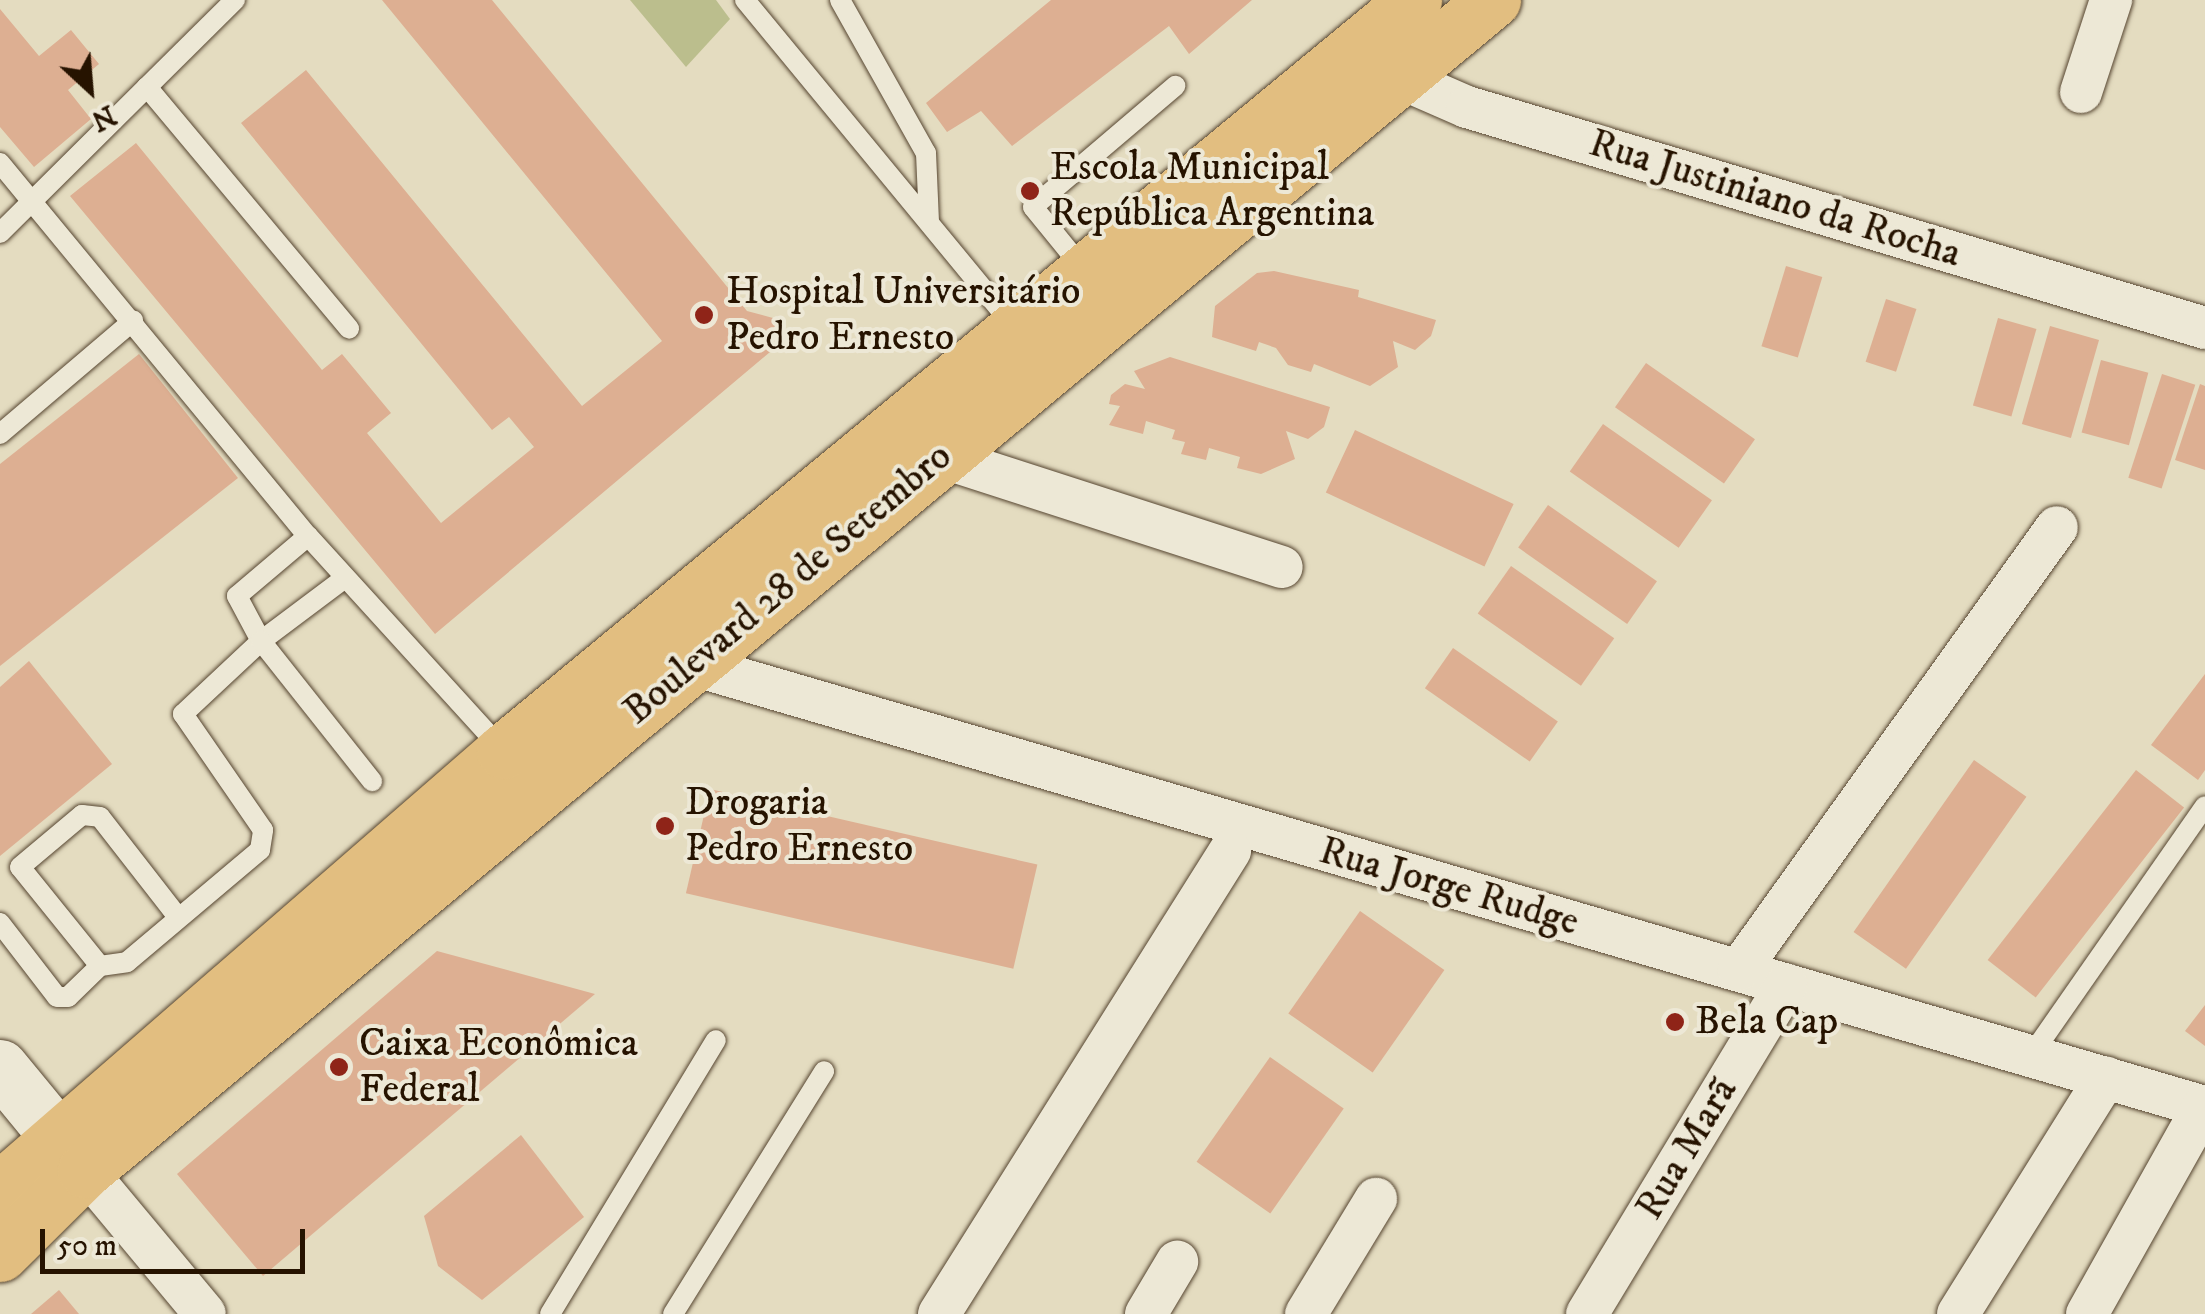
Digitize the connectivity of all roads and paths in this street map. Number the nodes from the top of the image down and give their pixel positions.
1 (236, 0) edge
2 (744, 0) edge
3 (840, 0) edge
4 (1493, 0) edge
5 (2111, 0) edge
6 (1397, 35) edge
7 (146, 86) junction
8 (1176, 86) dead end
9 (2081, 92) dead end
10 (0, 163) edge
11 (35, 206) junction
12 (929, 221) junction
13 (0, 233) edge
14 (1087, 272) junction
15 (133, 321) junction
16 (2205, 328) edge
17 (349, 329) dead end
18 (1018, 330) junction
19 (0, 434) edge
20 (923, 440) junction
21 (2056, 526) dead end
22 (308, 536) junction
23 (1282, 567) dead end
24 (345, 578) junction
25 (261, 641) junction
26 (693, 665) junction
27 (504, 751) junction
28 (372, 782) dead end
29 (2205, 806) edge
30 (1230, 851) dead end
31 (177, 916) junction
32 (0, 923) edge
33 (100, 966) junction
34 (1740, 970) junction
35 (1786, 985) junction
36 (716, 1040) dead end
37 (2032, 1054) junction
38 (0, 1067) edge
39 (824, 1070) dead end
40 (2106, 1077) junction
41 (2204, 1107) edge
42 (70, 1152) junction
43 (0, 1189) edge
44 (1376, 1199) dead end
45 (0, 1254) edge
46 (1176, 1262) dead end
47 (205, 1314) edge
48 (550, 1314) edge
49 (672, 1314) edge
50 (938, 1314) edge
51 (1146, 1314) edge
52 (1306, 1314) edge
53 (1587, 1314) edge
54 (1958, 1314) edge
55 (2087, 1314) edge

1 - 7 lane
2 - 12 lane
3 - 12 lane
4 - 6 main road, Boulevard 28 de Setembro
5 - 9 street
6 - 14 main road, Boulevard 28 de Setembro
6 - 16 street, Rua Justiniano da Rocha
6 - 20 main road, Boulevard 28 de Setembro
7 - 11 lane
7 - 17 lane
8 - 14 lane
10 - 11 lane
11 - 13 lane
11 - 15 lane
12 - 18 lane
14 - 18 main road, Boulevard 28 de Setembro
15 - 19 lane
15 - 22 lane
18 - 20 main road, Boulevard 28 de Setembro
20 - 23 street
20 - 26 main road, Boulevard 28 de Setembro
20 - 27 main road, Boulevard 28 de Setembro
21 - 34 street
22 - 24 lane
22 - 25 lane
24 - 25 lane
24 - 27 lane
25 - 28 lane
25 - 31 lane
26 - 34 street, Rua Jorge Rudge
26 - 42 main road, Boulevard 28 de Setembro
27 - 42 main road, Boulevard 28 de Setembro
29 - 37 lane
30 - 50 street
31 - 33 lane
31 - 33 lane
32 - 33 lane
34 - 35 street, Rua Jorge Rudge
35 - 37 street, Rua Jorge Rudge
35 - 53 street, Rua Marã
36 - 48 lane
37 - 40 street, Rua Jorge Rudge
38 - 42 street
39 - 49 lane
40 - 41 street, Rua Jorge Rudge
40 - 54 street
41 - 55 street
42 - 43 main road
42 - 45 main road
42 - 47 street
44 - 52 street
46 - 51 street

